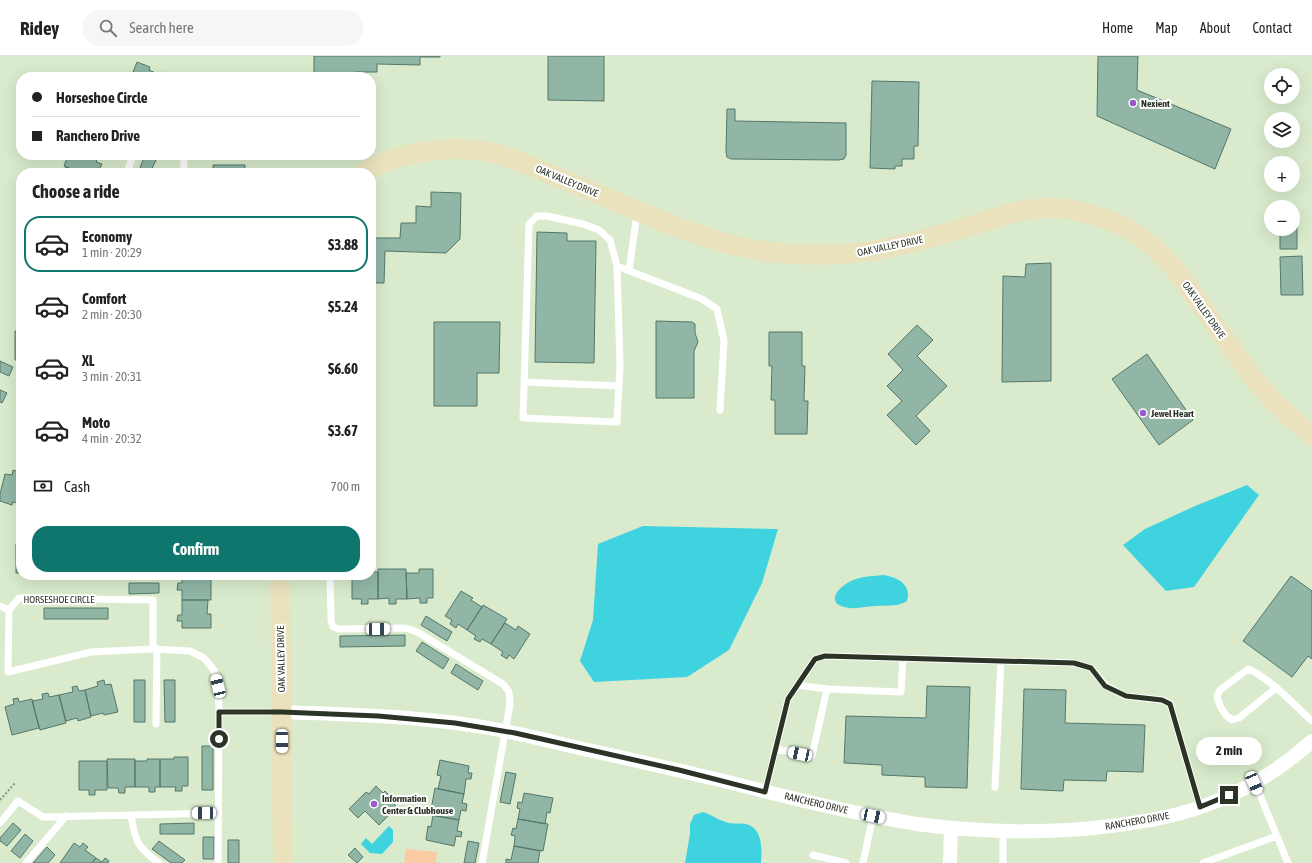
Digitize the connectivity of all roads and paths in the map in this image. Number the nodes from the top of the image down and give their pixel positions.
1 (374, 168) edge
2 (637, 211) junction
3 (617, 266) junction
4 (629, 271) junction
5 (524, 382) junction
6 (619, 386) junction
7 (720, 410) dead end
8 (1312, 436) edge
9 (280, 580) edge
10 (330, 580) edge
11 (0, 606) edge
12 (9, 610) junction
13 (155, 649) junction
14 (903, 658) junction
15 (1001, 661) junction
16 (797, 685) junction
17 (1276, 688) junction
18 (827, 690) junction
19 (219, 712) junction
20 (282, 712) junction
21 (1312, 721) edge
22 (156, 724) dead end
23 (505, 731) junction
24 (1312, 741) edge
25 (776, 749) junction
26 (15, 783) dead end
27 (1254, 783) junction
28 (995, 787) dead end
29 (765, 792) junction
30 (0, 800) edge
31 (1200, 807) junction
32 (219, 813) junction
33 (132, 815) junction
34 (66, 816) junction
35 (873, 816) junction
36 (0, 823) edge
37 (951, 828) junction
38 (1003, 832) junction
39 (1277, 836) junction
40 (813, 854) dead end
41 (26, 863) edge
42 (159, 863) edge
43 (218, 863) edge
44 (283, 863) edge
45 (482, 863) edge
46 (846, 863) edge
47 (863, 863) edge
48 (950, 863) edge
49 (1003, 863) edge
50 (1202, 863) edge
51 (1288, 863) edge

1 - 2 street, OAK VALLEY DRIVE
2 - 4 lane
2 - 8 street, OAK VALLEY DRIVE
3 - 4 lane
3 - 5 lane
3 - 6 lane
4 - 7 lane
5 - 6 lane
5 - 6 lane
9 - 20 street, OAK VALLEY DRIVE
10 - 23 lane
11 - 12 lane
12 - 13 lane, HORSESHOE CIRCLE
12 - 13 lane, HORSESHOE CIRCLE
13 - 19 lane, HORSESHOE CIRCLE
13 - 22 lane
14 - 15 lane
14 - 16 lane
14 - 18 lane
15 - 28 lane
15 - 31 lane
16 - 18 lane
16 - 25 lane
17 - 17 lane
17 - 21 lane
18 - 25 lane
19 - 20 lane
19 - 32 lane, HORSESHOE CIRCLE
20 - 23 street, RANCHERO DRIVE
20 - 44 street, OAK VALLEY DRIVE
23 - 29 street, RANCHERO DRIVE
23 - 45 lane
24 - 27 street, RANCHERO DRIVE
25 - 29 lane
26 - 30 path
27 - 31 street, RANCHERO DRIVE
27 - 39 lane
29 - 35 street, RANCHERO DRIVE
31 - 38 street, RANCHERO DRIVE
32 - 33 lane
32 - 43 lane, HORSESHOE CIRCLE
33 - 34 lane
33 - 42 lane
34 - 36 lane
34 - 41 lane
35 - 37 street, RANCHERO DRIVE
35 - 47 lane
37 - 38 street, RANCHERO DRIVE
37 - 48 street
38 - 49 lane
39 - 50 lane
39 - 51 lane
40 - 46 lane

